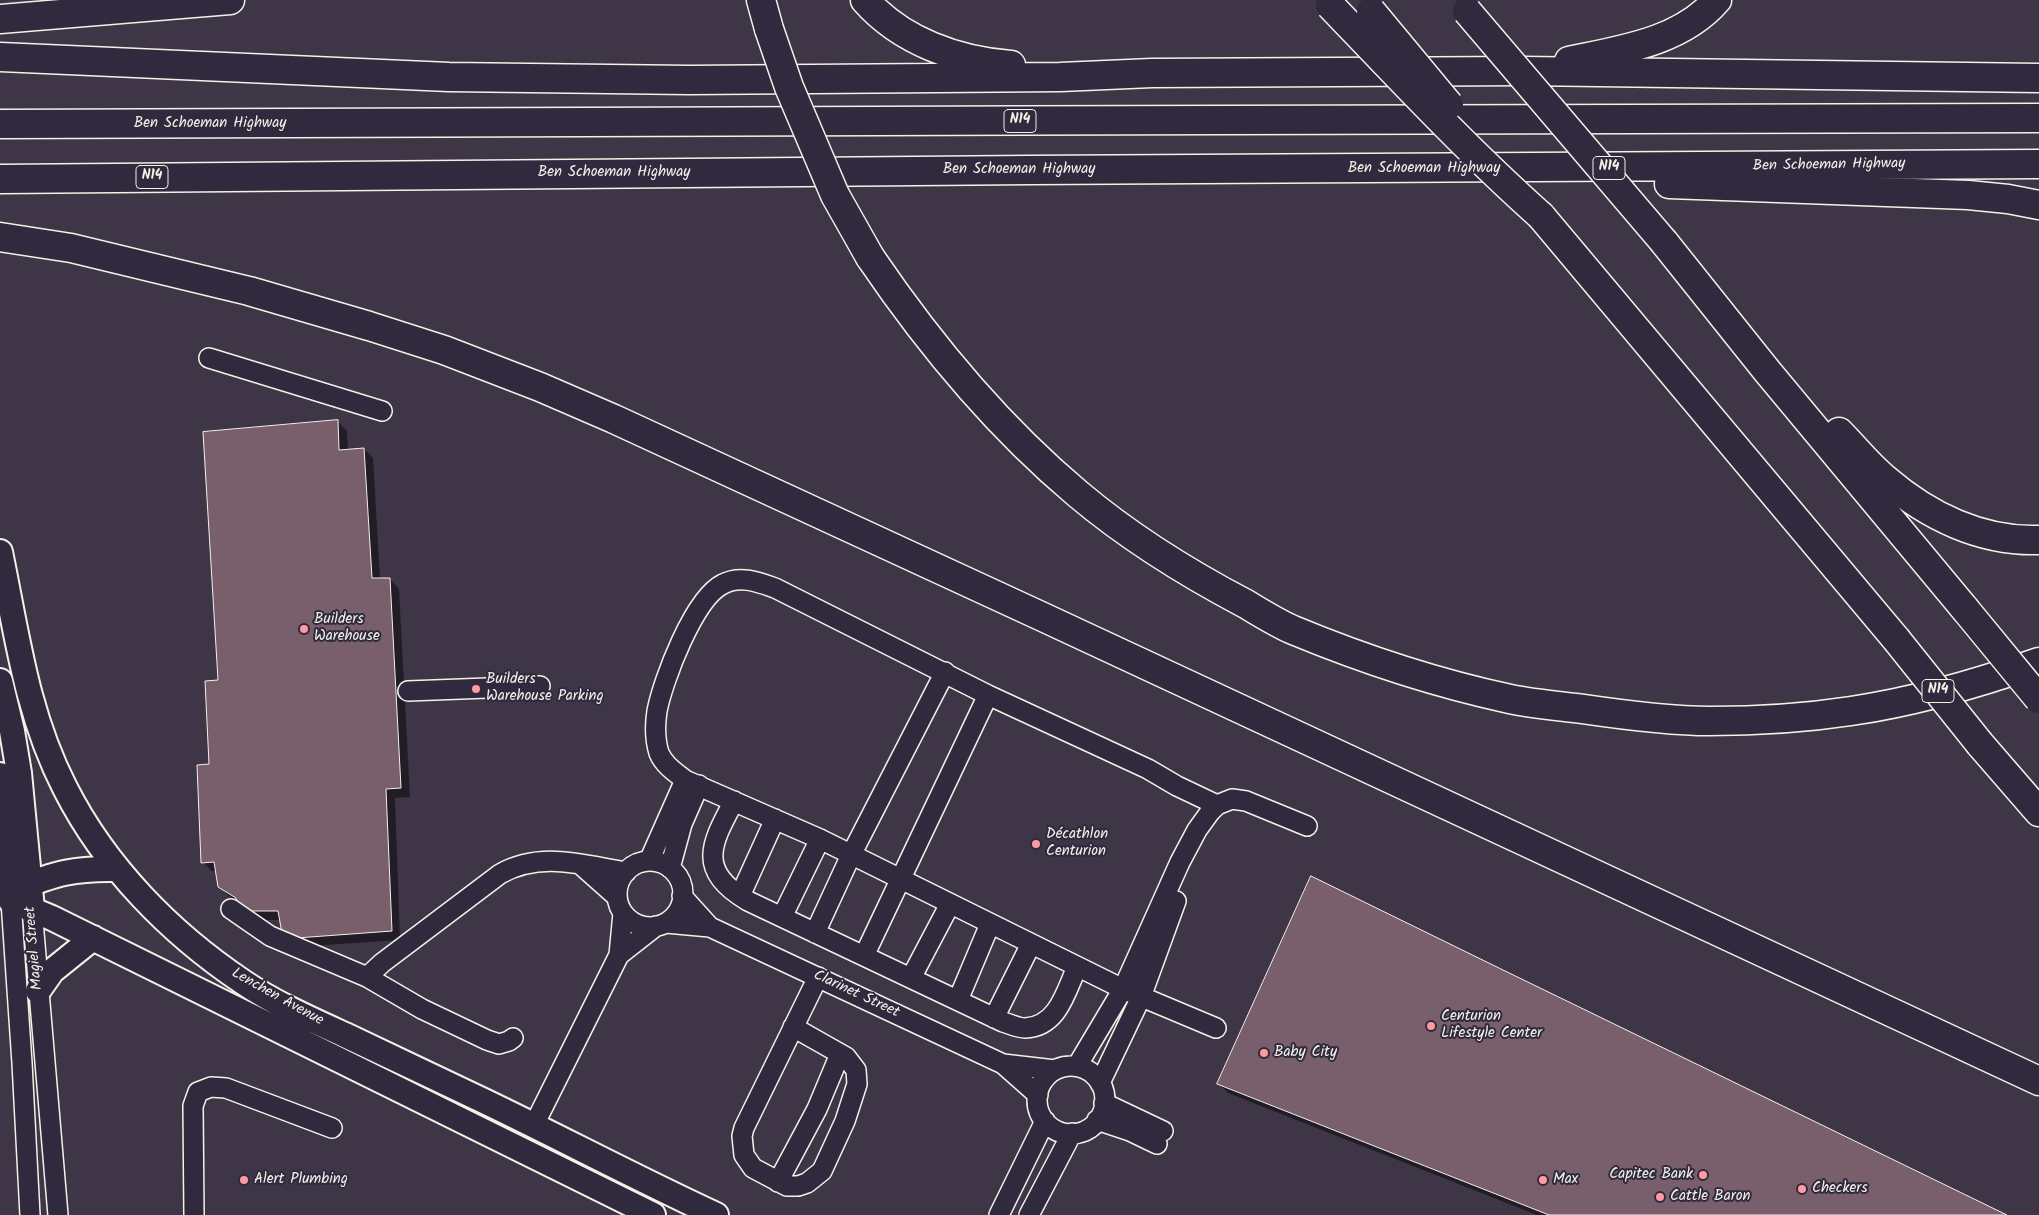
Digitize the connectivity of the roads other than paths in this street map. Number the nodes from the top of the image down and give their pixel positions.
1 (230, 0) edge
2 (761, 0) edge
3 (865, 0) edge
4 (1718, 0) edge
5 (1328, 2) edge
6 (1461, 4) edge
7 (1367, 6) edge
8 (0, 19) edge
9 (0, 57) edge
10 (1524, 71) junction
11 (1152, 73) junction
12 (2039, 78) edge
13 (2039, 118) edge
14 (0, 124) edge
15 (2039, 164) edge
16 (1442, 169) junction
17 (0, 179) edge
18 (2039, 205) edge
19 (1541, 216) junction
20 (0, 237) edge
21 (1712, 299) junction
22 (209, 358) dead end
23 (382, 410) dead end
24 (2039, 540) edge
25 (0, 552) edge
26 (2039, 662) edge
27 (945, 672) junction
28 (0, 682) edge
29 (540, 686) dead end
30 (408, 691) dead end
31 (988, 695) junction
32 (2039, 699) edge
33 (0, 775) edge
34 (692, 782) junction
35 (734, 801) junction
36 (1217, 805) junction
37 (2039, 812) edge
38 (775, 819) junction
39 (1307, 826) dead end
40 (1197, 830) junction
41 (820, 839) junction
42 (851, 855) junction
43 (649, 861) junction
44 (581, 865) junction
45 (670, 868) junction
46 (118, 869) junction
47 (626, 872) junction
48 (902, 880) junction
49 (20, 896) junction
50 (682, 896) junction
51 (740, 896) junction
52 (950, 904) junction
53 (620, 905) junction
54 (231, 909) dead end
55 (782, 917) junction
56 (661, 924) junction
57 (990, 924) junction
58 (710, 927) junction
59 (815, 933) junction
60 (93, 938) junction
61 (1031, 944) junction
62 (618, 955) junction
63 (864, 956) junction
64 (1077, 967) junction
65 (367, 977) junction
66 (818, 977) junction
67 (911, 978) junction
68 (1123, 989) junction
69 (38, 991) junction
70 (1141, 997) junction
71 (958, 1000) junction
72 (994, 1018) junction
73 (793, 1027) junction
74 (1216, 1028) dead end
75 (513, 1038) dead end
76 (840, 1054) junction
77 (1003, 1064) junction
78 (1076, 1066) junction
79 (1055, 1070) junction
80 (2039, 1081) edge
81 (1100, 1083) junction
82 (1038, 1094) junction
83 (1101, 1111) junction
84 (1045, 1121) junction
85 (534, 1125) junction
86 (332, 1128) dead end
87 (1072, 1133) junction
88 (1160, 1138) dead end
89 (778, 1182) junction
90 (30, 1215) edge
91 (58, 1215) edge
92 (194, 1215) edge
93 (654, 1215) edge
94 (716, 1215) edge
95 (999, 1215) edge
96 (1029, 1215) edge

1 - 8 highway
2 - 26 highway, bridge
3 - 11 highway
4 - 10 highway
5 - 19 highway, bridge
6 - 21 highway, N14, bridge
7 - 19 highway, N14, bridge
9 - 11 highway
10 - 11 highway
10 - 12 highway
13 - 14 highway, Ben Schoeman Highway / N14
15 - 16 highway, Ben Schoeman Highway / N14
16 - 17 highway, Ben Schoeman Highway / N14
16 - 18 highway
19 - 37 highway, N14, bridge
20 - 80 highway
21 - 24 highway
21 - 32 highway, N14, bridge
22 - 23 street
25 - 46 main road, Lenchen Avenue
27 - 31 street
27 - 34 street
27 - 42 street
28 - 49 main road, Magiel Street
29 - 30 street
31 - 36 street
31 - 48 street
33 - 49 main road, Magiel Street
34 - 35 street
34 - 43 street
34 - 45 street
35 - 38 street
35 - 51 street
36 - 39 street
36 - 40 street
38 - 41 street
38 - 51 street
40 - 68 street
40 - 70 street
41 - 42 street
41 - 55 street
42 - 48 street
42 - 59 street
43 - 45 street
43 - 47 street
44 - 47 street
44 - 53 street, Clarinet Street
44 - 65 street
45 - 50 street, Clarinet Street
46 - 49 main road
46 - 85 main road, Lenchen Avenue
47 - 53 street
48 - 52 street
48 - 63 street
49 - 60 main road, Lenchen Avenue
49 - 69 street, Magiel Street
49 - 90 street, Magiel Street
50 - 56 street
50 - 58 street, Clarinet Street
51 - 55 street
52 - 57 street
52 - 67 street
53 - 56 street, Clarinet Street
53 - 62 street
54 - 65 street
55 - 59 street
56 - 58 street, Clarinet Street
56 - 62 street
57 - 61 street
57 - 71 street
58 - 66 street, Clarinet Street
59 - 63 street
60 - 69 main road
60 - 93 main road, Lenchen Avenue
61 - 64 street
61 - 72 street
62 - 85 street
63 - 67 street
64 - 68 street
64 - 72 street
65 - 75 street
66 - 73 street
66 - 77 street, Clarinet Street
67 - 71 street
68 - 70 street
68 - 78 street
69 - 91 street, Magiel Street
70 - 74 street
70 - 81 street
71 - 72 street
73 - 76 street
73 - 89 street
76 - 89 street
76 - 89 street
77 - 79 street, Clarinet Street
77 - 82 street, Clarinet Street
78 - 79 street
78 - 81 street
79 - 82 street
81 - 83 street
82 - 84 street
83 - 87 street
83 - 88 street
84 - 87 street
84 - 95 street
85 - 94 main road, Lenchen Avenue
86 - 92 street
87 - 96 street

